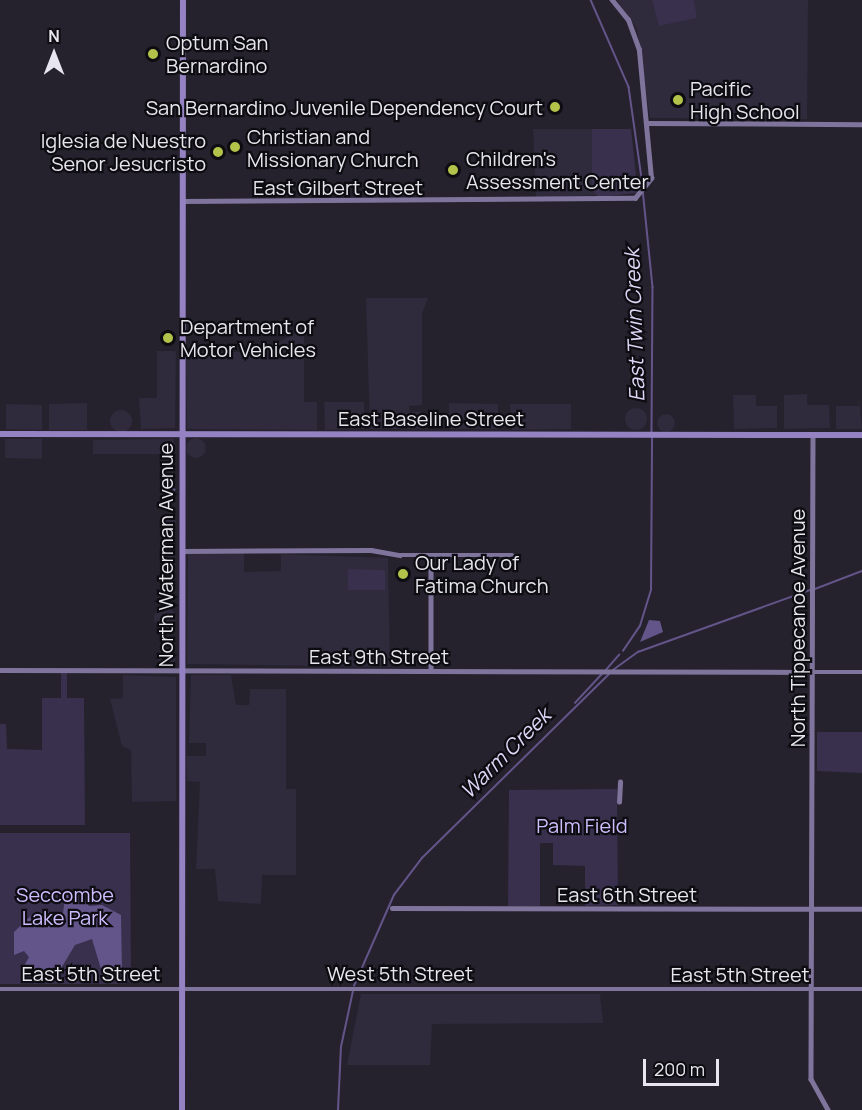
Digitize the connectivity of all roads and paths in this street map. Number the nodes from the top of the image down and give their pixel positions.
1 (183, 0) edge
2 (612, 0) edge
3 (646, 123) junction
4 (862, 124) edge
5 (182, 201) junction
6 (0, 434) edge
7 (182, 435) junction
8 (813, 435) junction
9 (862, 435) edge
10 (182, 551) junction
11 (512, 555) dead end
12 (431, 556) junction
13 (0, 670) edge
14 (182, 671) junction
15 (431, 671) junction
16 (811, 672) junction
17 (862, 672) edge
18 (620, 782) dead end
19 (619, 802) dead end
20 (392, 908) dead end
21 (811, 909) junction
22 (862, 909) edge
23 (182, 988) junction
24 (0, 989) edge
25 (617, 989) joint
26 (811, 989) junction
27 (862, 989) edge
28 (182, 1110) edge
29 (828, 1110) edge

1 - 5 main road, North Waterman Avenue
2 - 3 street
3 - 4 street
3 - 5 street, East Gilbert Street
5 - 7 main road, North Waterman Avenue
6 - 7 main road, East Baseline Street
7 - 8 main road, East Baseline Street
7 - 10 main road, North Waterman Avenue
8 - 9 main road, East Baseline Street
8 - 16 street, North Tippecanoe Avenue
10 - 12 street
10 - 14 main road, North Waterman Avenue
11 - 12 street
12 - 15 street
13 - 14 street, East 9th Street
14 - 15 street, East 9th Street
14 - 23 main road, North Waterman Avenue
15 - 16 street, East 9th Street
16 - 17 street, East 9th Street
16 - 21 street, North Tippecanoe Avenue
18 - 19 street
20 - 21 street, East 6th Street
21 - 22 street, East 6th Street
21 - 26 street, North Tippecanoe Avenue
23 - 24 street, East 5th Street
23 - 25 street, West 5th Street
23 - 28 main road, North Waterman Avenue
25 - 26 street, East 5th Street
26 - 27 street, East 5th Street
26 - 29 street, North Tippecanoe Avenue

